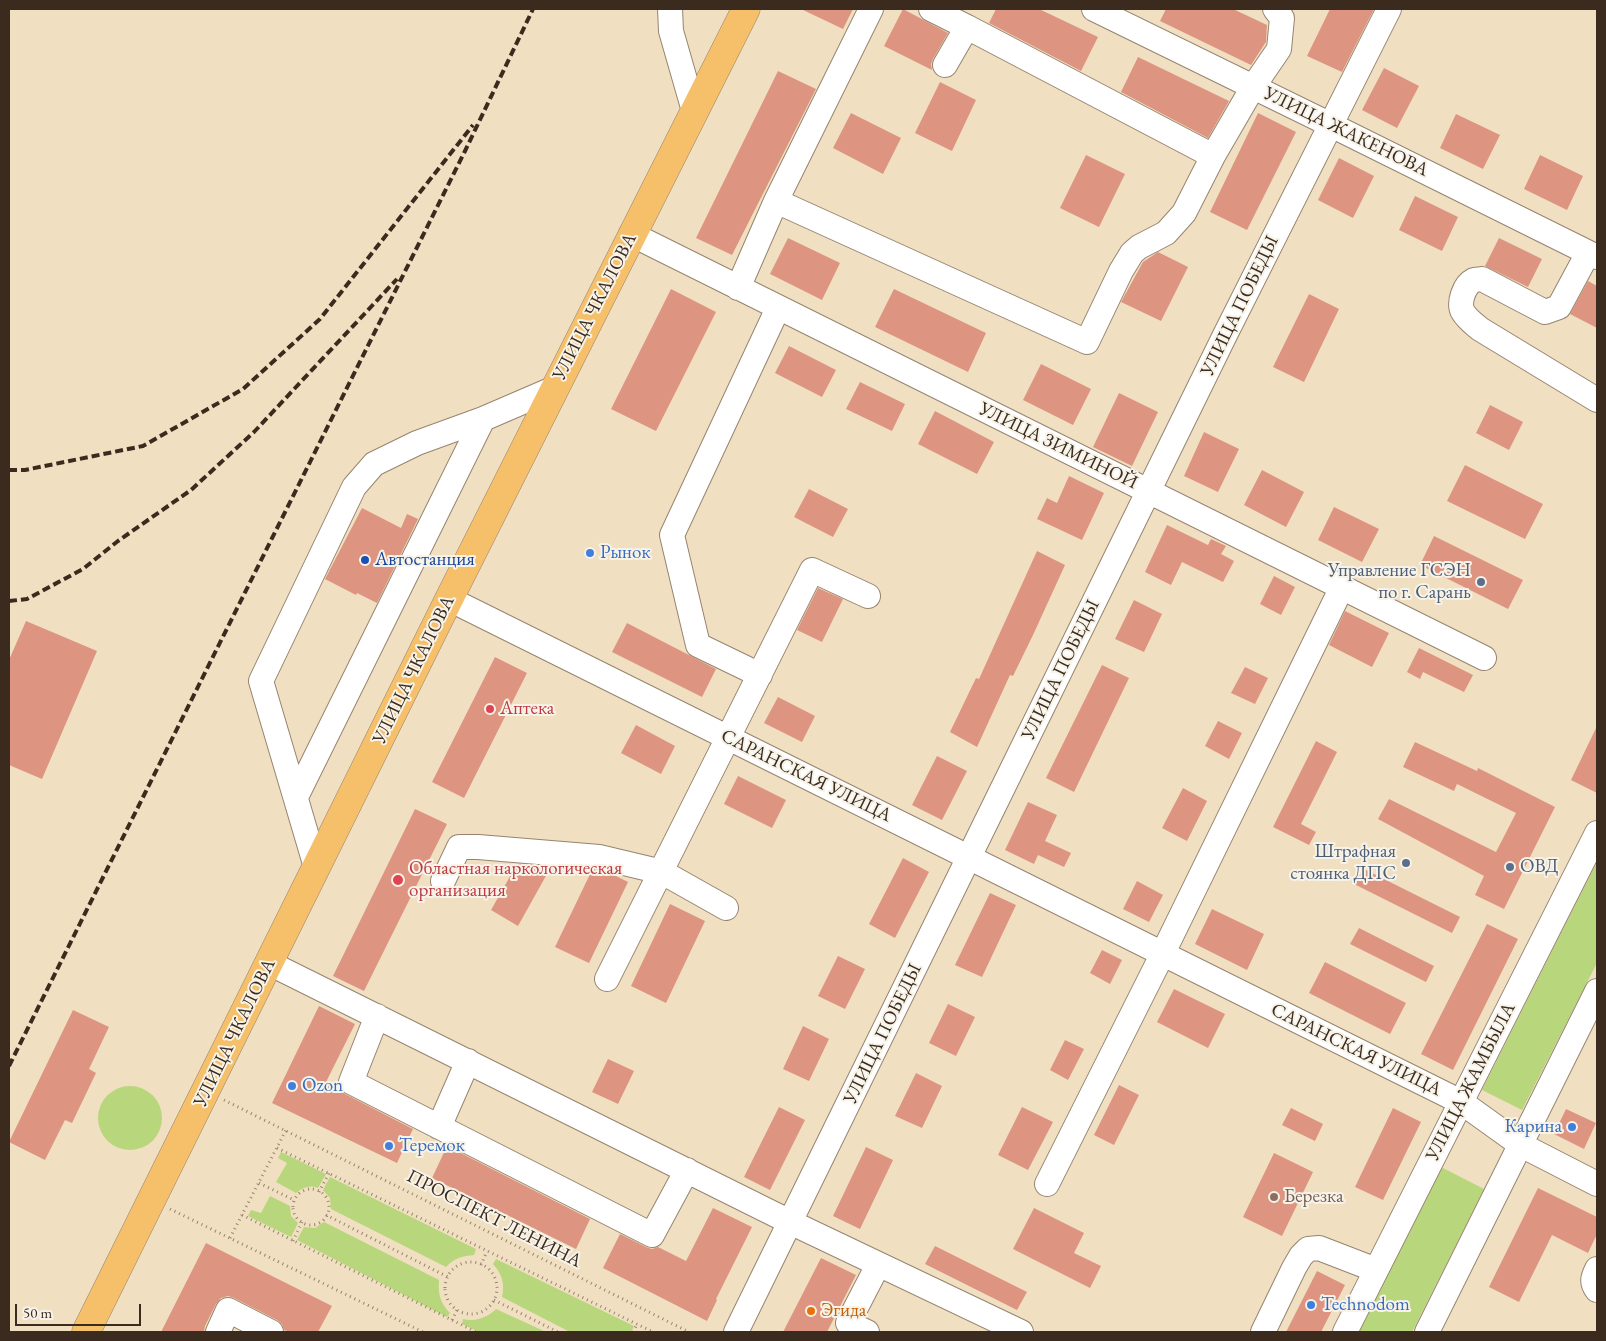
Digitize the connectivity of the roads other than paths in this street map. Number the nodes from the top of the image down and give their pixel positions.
1 (670, 9) edge
2 (746, 9) edge
3 (871, 9) edge
4 (931, 9) edge
5 (1094, 9) edge
6 (1275, 9) edge
7 (1389, 9) edge
8 (967, 27) junction
9 (944, 65) dead end
10 (1253, 87) junction
11 (694, 111) junction
12 (1331, 125) junction
13 (1213, 156) junction
14 (776, 201) junction
15 (631, 234) junction
16 (1593, 255) edge
17 (738, 288) junction
18 (778, 308) junction
19 (555, 388) junction
20 (1597, 400) edge
21 (483, 419) junction
22 (1149, 492) junction
23 (1342, 587) junction
24 (868, 596) dead end
25 (449, 599) junction
26 (1484, 658) dead end
27 (760, 675) junction
28 (728, 738) junction
29 (296, 797) junction
30 (1597, 833) edge
31 (970, 858) junction
32 (316, 867) junction
33 (662, 872) junction
34 (443, 880) dead end
35 (726, 908) dead end
36 (1163, 954) junction
37 (269, 962) junction
38 (607, 979) dead end
39 (1597, 992) edge
40 (377, 1016) junction
41 (468, 1061) junction
42 (1461, 1102) junction
43 (439, 1127) junction
44 (1521, 1145) junction
45 (687, 1170) junction
46 (1048, 1184) dead end
47 (1597, 1184) edge
48 (790, 1222) junction
49 (878, 1265) junction
50 (1597, 1269) edge
51 (1376, 1270) junction
52 (1597, 1290) edge
53 (89, 1331) edge
54 (218, 1332) edge
55 (271, 1332) edge
56 (736, 1332) edge
57 (867, 1332) edge
58 (1021, 1332) edge
59 (1263, 1332) edge
60 (1345, 1332) edge
61 (1427, 1332) edge

1 - 11 street
2 - 11 main road, УЛИЦА ЧКАЛОВА
3 - 14 street
4 - 8 street
5 - 10 street, УЛИЦА ЖАКЕНОВА
6 - 10 street
7 - 12 street, УЛИЦА ПОБЕДЫ
8 - 9 street
8 - 13 street
10 - 12 street, УЛИЦА ЖАКЕНОВА
10 - 13 street
11 - 15 main road, УЛИЦА ЧКАЛОВА
12 - 16 street, УЛИЦА ЖАКЕНОВА
12 - 22 street, УЛИЦА ПОБЕДЫ
13 - 14 street
14 - 17 street
15 - 17 street, УЛИЦА ЗИМИНОЙ
15 - 19 main road, УЛИЦА ЧКАЛОВА
16 - 20 street
17 - 18 street, УЛИЦА ЗИМИНОЙ
18 - 22 street, УЛИЦА ЗИМИНОЙ
18 - 27 street
19 - 21 street
19 - 25 main road, УЛИЦА ЧКАЛОВА
21 - 29 street
21 - 29 street
22 - 23 street, УЛИЦА ЗИМИНОЙ
22 - 31 street, УЛИЦА ПОБЕДЫ
23 - 26 street, УЛИЦА ЗИМИНОЙ
23 - 36 street
24 - 27 street
25 - 28 street, САРАНСКАЯ УЛИЦА
25 - 32 main road, УЛИЦА ЧКАЛОВА
27 - 28 street
28 - 31 street, САРАНСКАЯ УЛИЦА
28 - 33 street
29 - 32 street
30 - 42 street, УЛИЦА ЖАМБЫЛА
31 - 36 street, САРАНСКАЯ УЛИЦА
31 - 48 street, УЛИЦА ПОБЕДЫ
32 - 37 main road, УЛИЦА ЧКАЛОВА
33 - 34 street
33 - 35 street
33 - 38 street
36 - 42 street, САРАНСКАЯ УЛИЦА
36 - 46 street
37 - 40 street
37 - 53 main road, УЛИЦА ЧКАЛОВА
39 - 44 street
40 - 41 street
40 - 43 street
41 - 43 street
41 - 45 street
42 - 44 street, САРАНСКАЯ УЛИЦА
42 - 51 street, УЛИЦА ЖАМБЫЛА
43 - 45 street
44 - 47 street, САРАНСКАЯ УЛИЦА
44 - 61 street
45 - 48 street
48 - 49 street
48 - 56 street, УЛИЦА ПОБЕДЫ
49 - 57 street
49 - 58 street
50 - 52 street
51 - 59 street
51 - 60 street, УЛИЦА ЖАМБЫЛА
54 - 55 street

